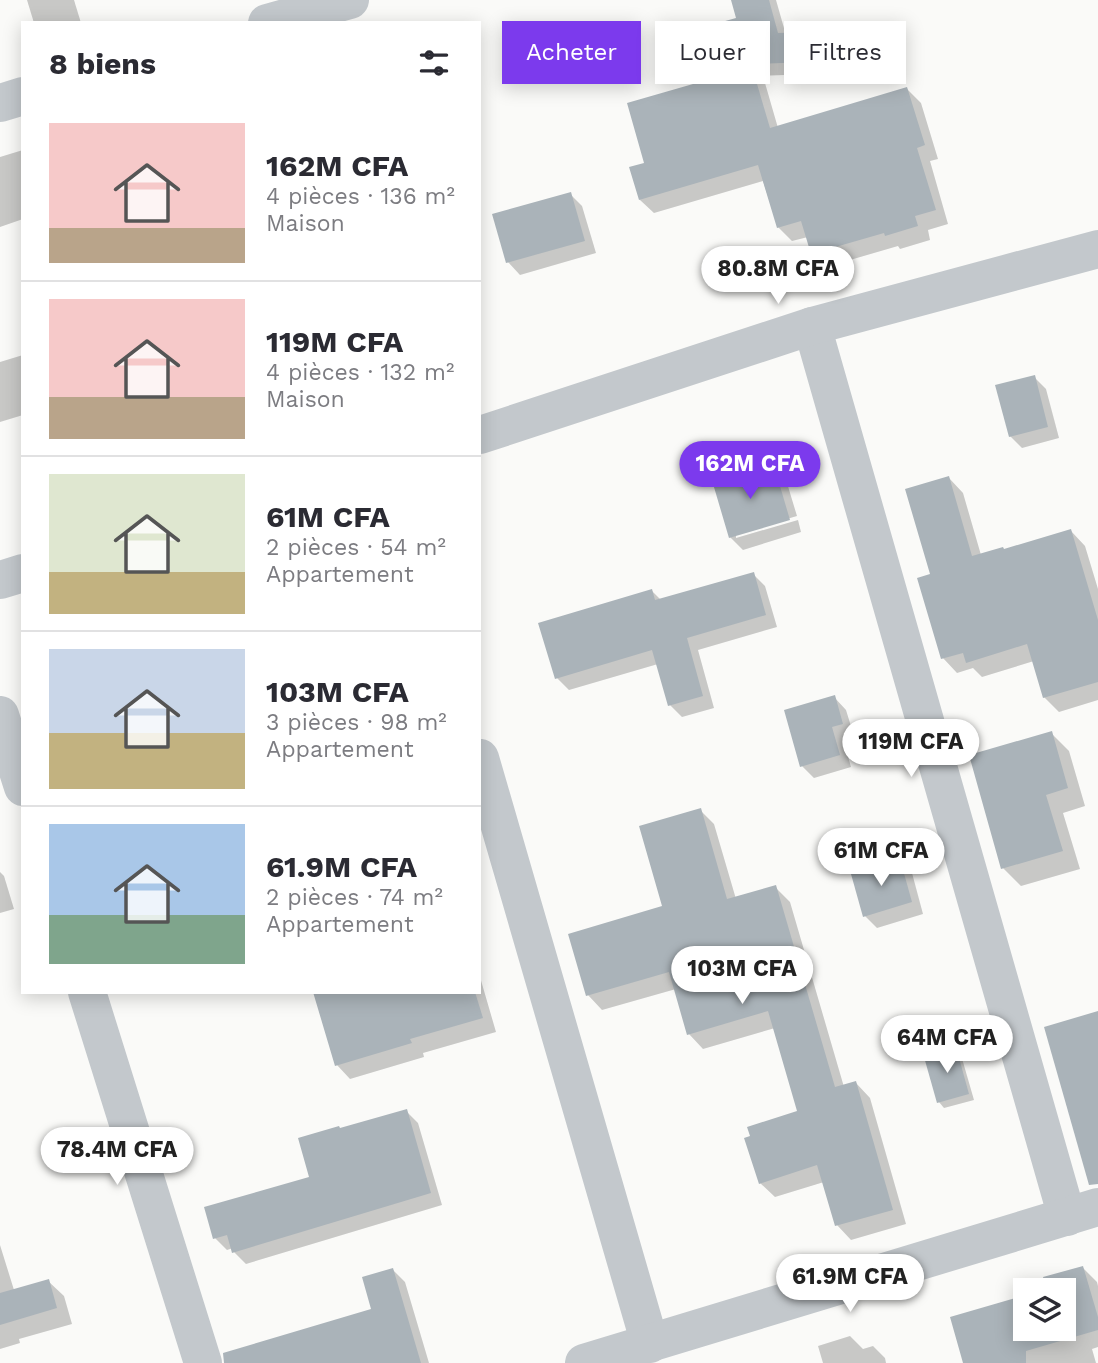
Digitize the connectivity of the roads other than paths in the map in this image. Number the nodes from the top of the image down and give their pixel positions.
1 (247, 0) edge
2 (350, 0) edge
3 (253, 21) edge
4 (274, 21) edge
5 (21, 97) edge
6 (0, 103) edge
7 (1098, 249) edge
8 (812, 326) junction
9 (481, 435) edge
10 (21, 574) edge
11 (0, 580) edge
12 (0, 715) edge
13 (481, 761) edge
14 (21, 781) edge
15 (88, 994) edge
16 (1083, 1212) edge
17 (650, 1344) junction
18 (204, 1363) edge
19 (584, 1363) edge

1 - 3 street
2 - 4 street
5 - 6 street
7 - 8 street
8 - 9 street
8 - 16 street
10 - 11 street
12 - 14 street
13 - 17 street
15 - 18 street
16 - 17 street
17 - 19 street

